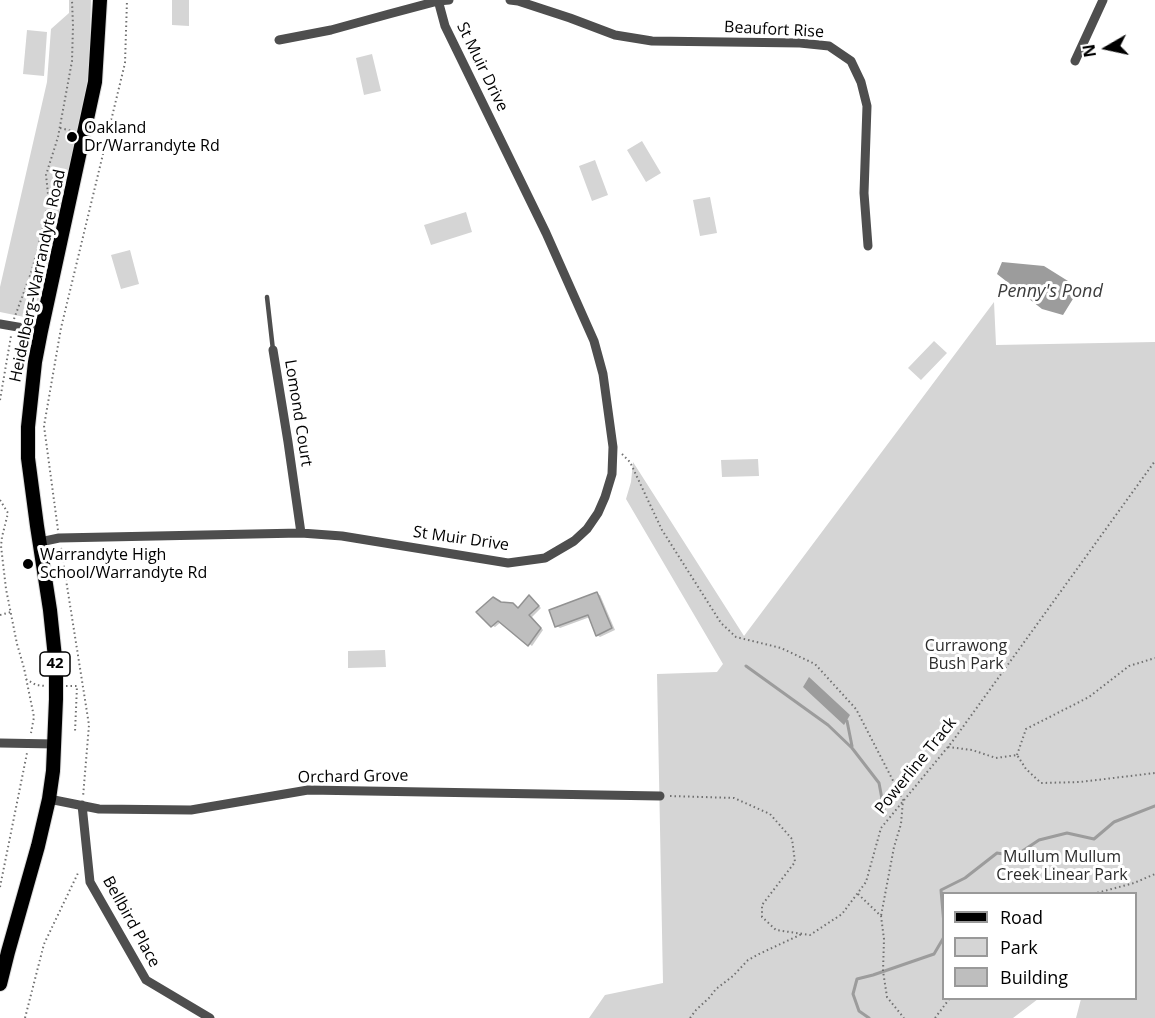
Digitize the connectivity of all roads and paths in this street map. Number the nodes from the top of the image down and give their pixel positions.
1 (72, 0) edge
2 (100, 0) edge
3 (127, 0) edge
4 (449, 0) edge
5 (510, 0) edge
6 (1103, 0) edge
7 (438, 1) edge
8 (279, 40) dead end
9 (1075, 61) dead end
10 (60, 128) junction
11 (71, 139) dead end
12 (868, 246) dead end
13 (267, 297) dead end
14 (0, 324) edge
15 (13, 326) junction
16 (40, 331) junction
17 (273, 350) joint
18 (0, 400) edge
19 (613, 447) junction
20 (1155, 461) edge
21 (0, 500) edge
22 (0, 525) edge
23 (5, 525) junction
24 (301, 533) junction
25 (59, 538) junction
26 (40, 542) junction
27 (11, 612) junction
28 (0, 615) edge
29 (1155, 658) edge
30 (77, 686) dead end
31 (83, 686) junction
32 (29, 742) junction
33 (0, 743) edge
34 (55, 744) junction
35 (948, 747) junction
36 (1017, 755) junction
37 (1155, 773) edge
38 (660, 796) joint
39 (49, 799) junction
40 (903, 800) junction
41 (82, 805) junction
42 (87, 855) junction
43 (1155, 874) edge
44 (0, 887) edge
45 (1100, 892) edge
46 (858, 894) junction
47 (880, 916) junction
48 (802, 934) junction
49 (0, 984) edge
50 (949, 1000) edge
51 (25, 1018) edge
52 (210, 1018) edge
53 (690, 1018) edge
54 (904, 1018) edge
55 (934, 1018) edge

1 - 10 path
2 - 16 main road, Heidelberg-Warrandyte Road / 42
3 - 25 path
4 - 7 street
5 - 12 street, Beaufort Rise
6 - 9 street
7 - 8 street
7 - 19 street, St Muir Drive
10 - 11 path
10 - 15 path
13 - 17 lane, Lomond Court
14 - 15 street
15 - 16 street
15 - 18 path
16 - 26 main road, Heidelberg-Warrandyte Road / 42
17 - 24 street, Lomond Court
19 - 24 street, St Muir Drive
19 - 40 path
20 - 35 path, Powerline Track
21 - 23 path
22 - 23 path
23 - 27 path
24 - 25 street, St Muir Drive
25 - 26 street, St Muir Drive
25 - 31 path
26 - 34 main road, Heidelberg-Warrandyte Road / 42
27 - 28 path
27 - 32 path
29 - 36 path
30 - 31 path
31 - 41 path
32 - 33 street
32 - 34 street
32 - 44 path
34 - 39 main road, Heidelberg-Warrandyte Road / 42
35 - 36 path
35 - 40 path, Powerline Track
36 - 37 path
38 - 41 street, Orchard Grove
38 - 48 path
39 - 41 street, Orchard Grove
39 - 49 main road, Heidelberg-Warrandyte Road / 42
40 - 46 path, Powerline Track
40 - 47 path
41 - 42 street, Bellbird Place
42 - 51 path
42 - 52 street, Bellbird Place
43 - 45 path
46 - 47 path
46 - 48 path, Powerline Track
47 - 54 path
48 - 53 path, Powerline Track
50 - 55 path

